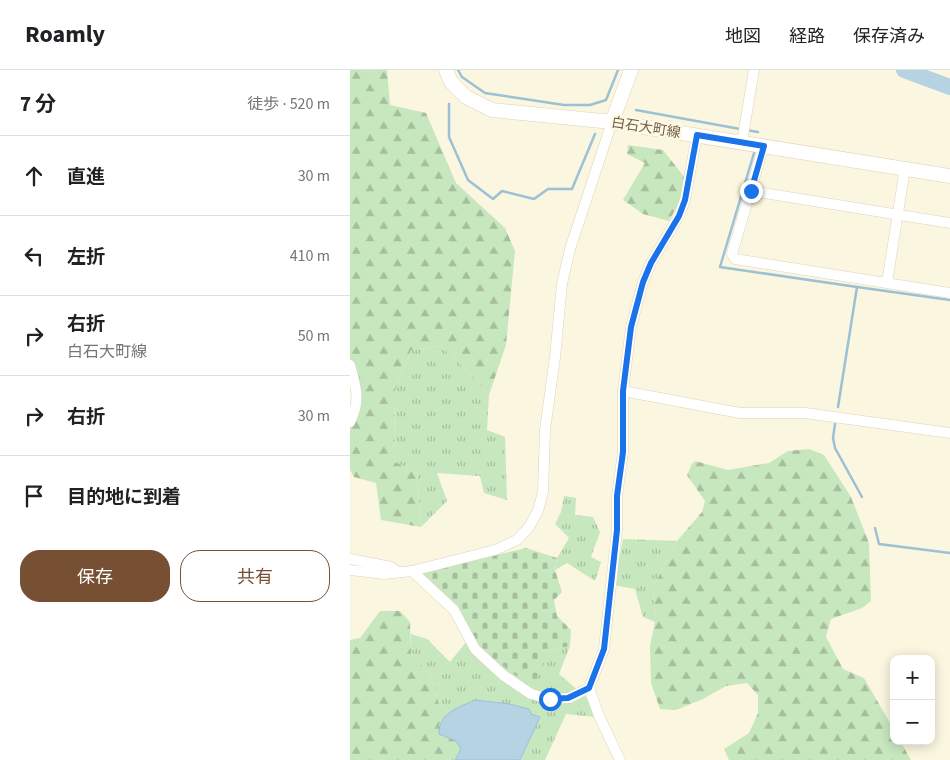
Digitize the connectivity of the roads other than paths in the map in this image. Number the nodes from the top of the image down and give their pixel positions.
1 (446, 70) edge
2 (631, 70) edge
3 (754, 70) edge
4 (612, 122) junction
5 (743, 134) junction
6 (697, 135) junction
7 (764, 146) junction
8 (905, 168) junction
9 (950, 176) edge
10 (751, 191) junction
11 (898, 215) junction
12 (950, 223) edge
13 (887, 283) junction
14 (950, 293) edge
15 (350, 365) edge
16 (623, 391) junction
17 (350, 422) edge
18 (950, 433) edge
19 (350, 559) edge
20 (350, 570) edge
21 (412, 571) junction
22 (399, 573) junction
23 (589, 688) junction
24 (620, 760) edge

1 - 4 main road, 白石大町線
2 - 4 main road
3 - 5 street
4 - 6 main road, 白石大町線
4 - 21 street
5 - 6 main road, 白石大町線
5 - 7 main road, 白石大町線
6 - 16 street
7 - 8 main road, 白石大町線
7 - 10 street
8 - 9 main road, 白石大町線
8 - 11 street
10 - 11 street
10 - 13 street
11 - 12 street
11 - 13 street
13 - 14 street
15 - 17 street
16 - 18 street
16 - 23 street
19 - 22 street
20 - 22 street
21 - 22 street
21 - 23 street
23 - 24 street

